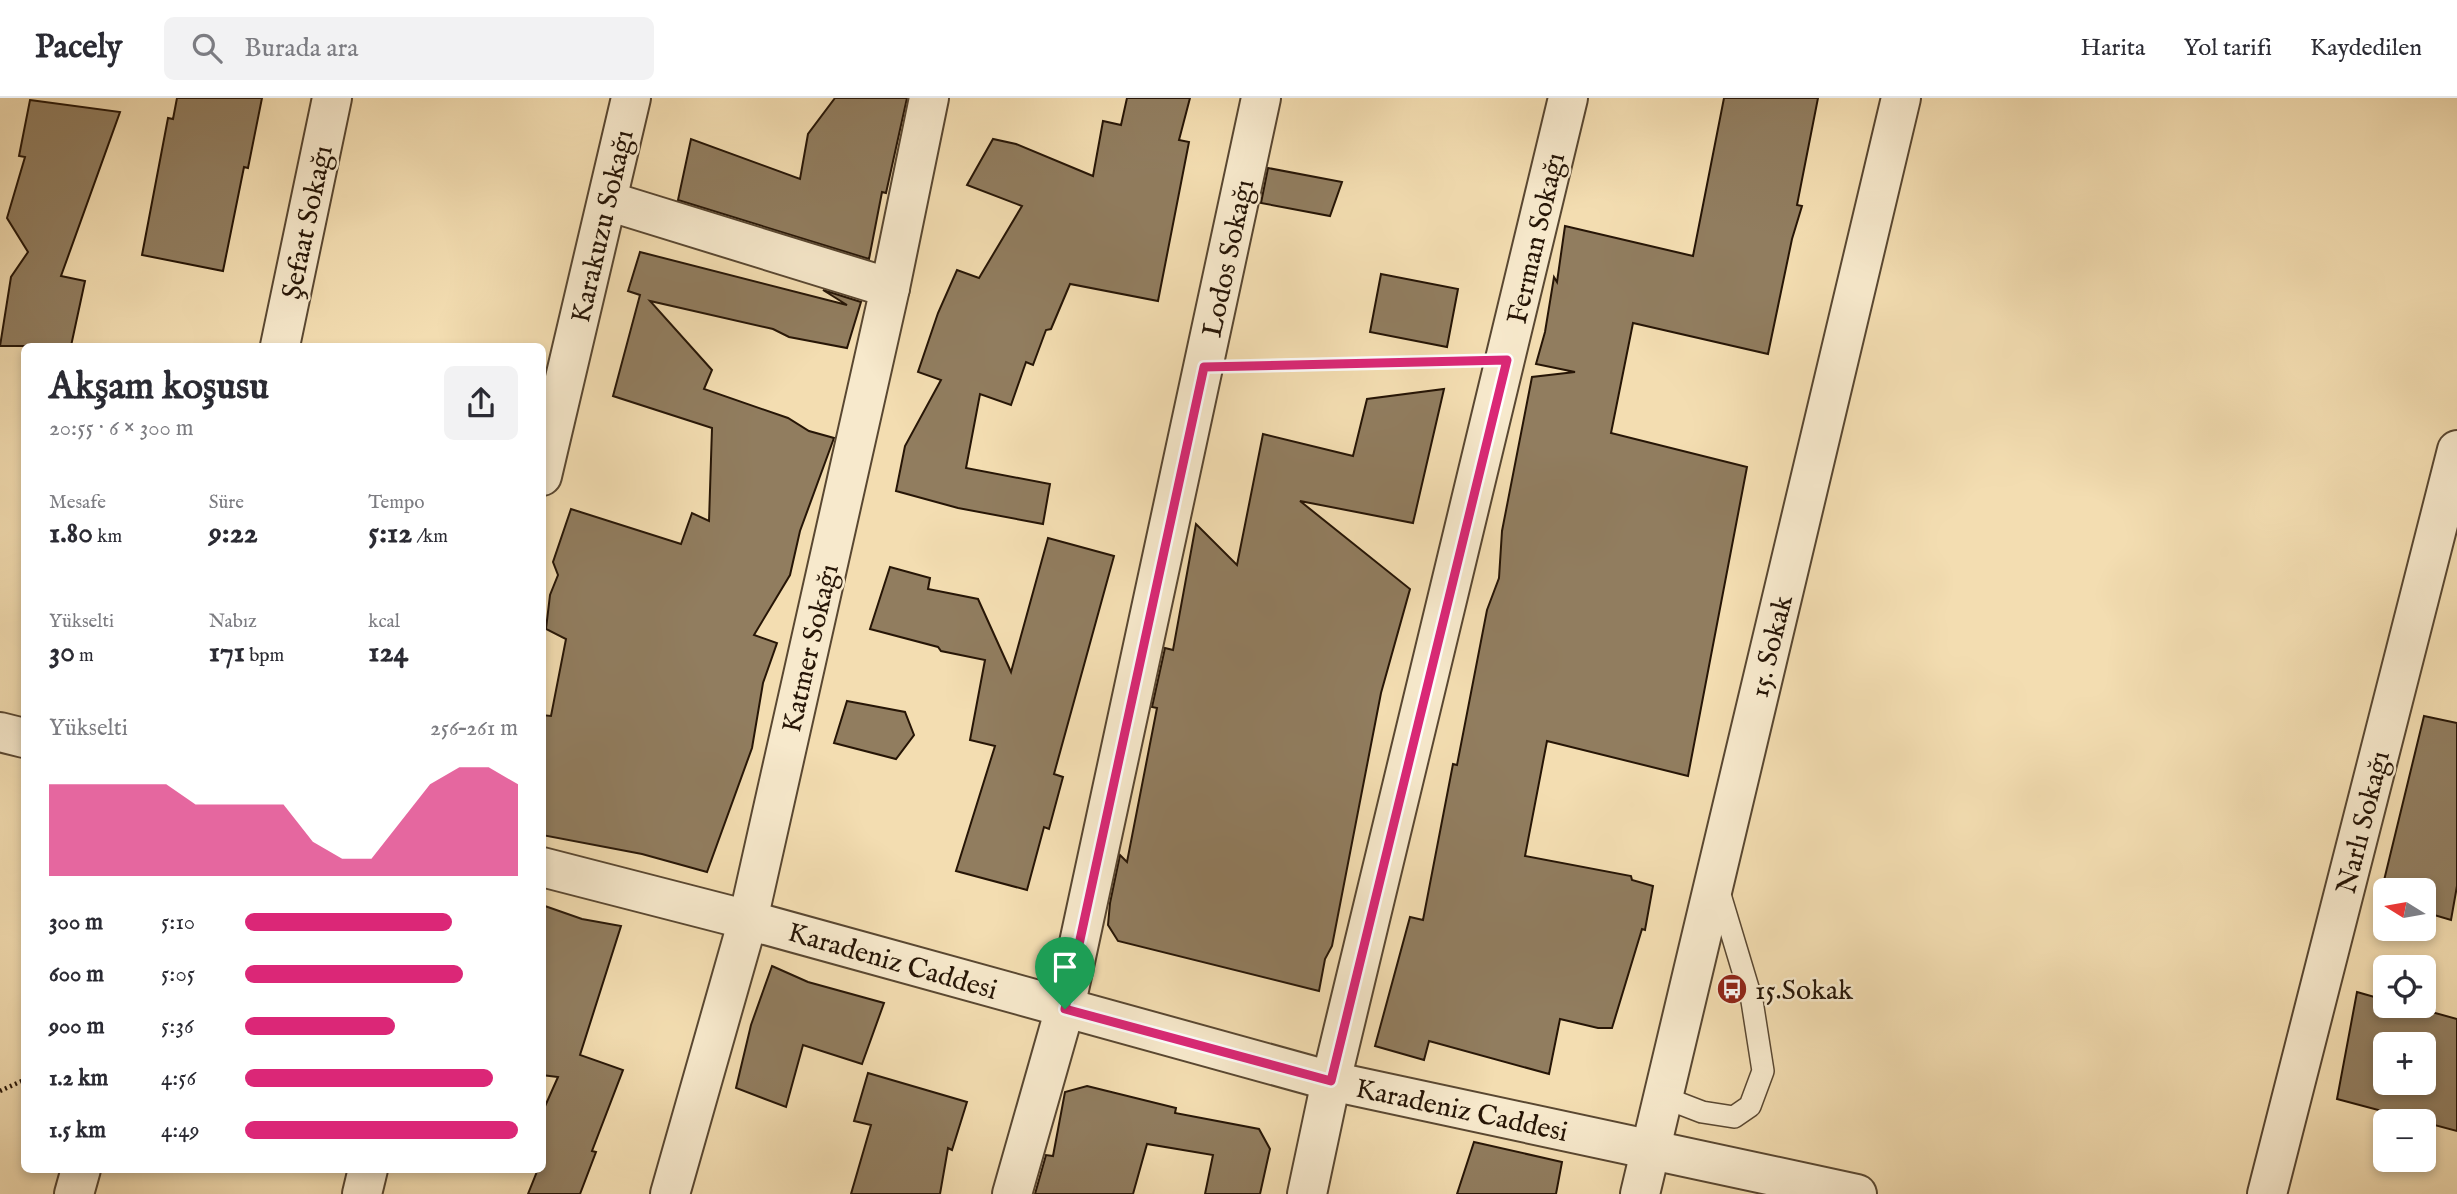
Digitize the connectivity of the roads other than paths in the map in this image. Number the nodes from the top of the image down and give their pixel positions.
1 (332, 98) edge
2 (631, 98) edge
3 (929, 98) edge
4 (1261, 98) edge
5 (1567, 98) edge
6 (1901, 98) edge
7 (608, 201) junction
8 (890, 288) junction
9 (281, 343) edge
10 (2457, 450) edge
11 (546, 459) edge
12 (0, 732) edge
13 (21, 737) edge
14 (546, 868) edge
15 (1714, 876) junction
16 (748, 920) junction
17 (1065, 1009) junction
18 (1331, 1081) junction
19 (1662, 1097) junction
20 (1650, 1149) junction
21 (80, 1173) edge
22 (367, 1173) edge
23 (74, 1194) edge
24 (362, 1194) edge
25 (670, 1194) edge
26 (1012, 1194) edge
27 (1307, 1194) edge
28 (1640, 1194) edge
29 (1857, 1194) edge
30 (2267, 1194) edge

1 - 9 street, Şefaat Sokağı
2 - 7 street, Karakuzu Sokağı
3 - 8 street, Katmer Sokağı
4 - 17 street, Lodos Sokağı
5 - 18 street, Ferman Sokağı
6 - 15 street, 15. Sokak
7 - 8 street
7 - 11 street, Karakuzu Sokağı
8 - 16 street, Katmer Sokağı
10 - 30 street, Narlı Sokağı
12 - 13 street
14 - 16 street, Karadeniz Caddesi
15 - 19 street, 15. Sokak
15 - 19 lane
16 - 17 street, Karadeniz Caddesi
16 - 25 street, Katmer Sokağı
17 - 18 street, Karadeniz Caddesi
17 - 26 street, Lodos Sokağı
18 - 20 street, Karadeniz Caddesi
18 - 27 street, Ferman Sokağı
19 - 20 street, 15. Sokak
20 - 28 street, 15. Sokak
20 - 29 street, Karadeniz Caddesi
21 - 23 street
22 - 24 street

